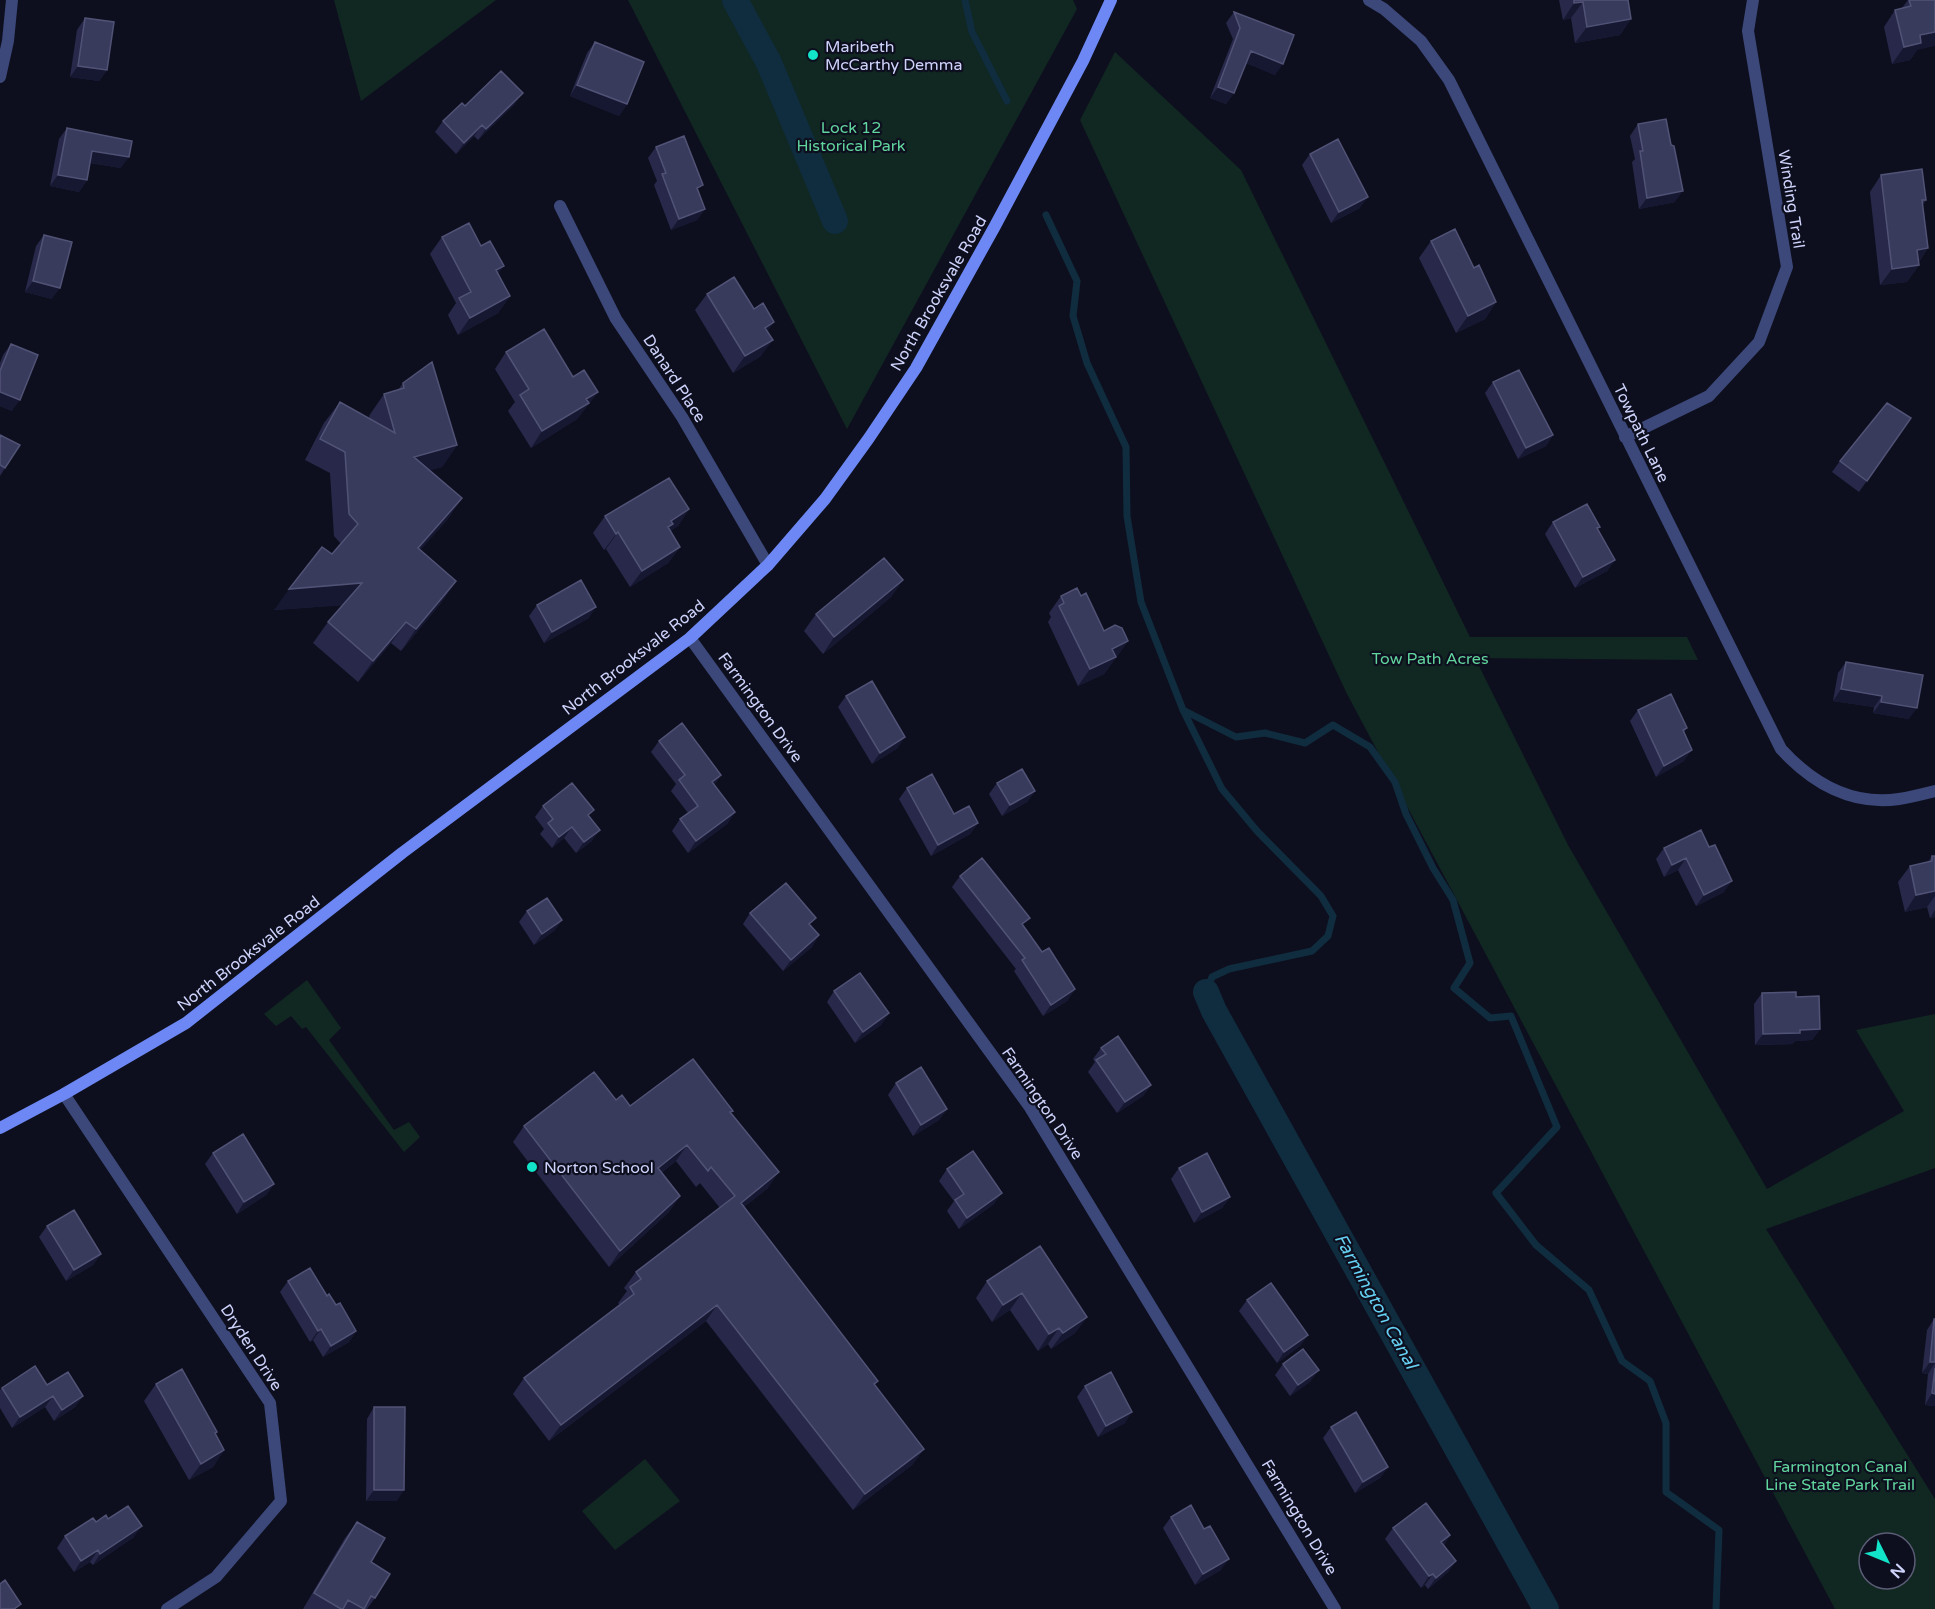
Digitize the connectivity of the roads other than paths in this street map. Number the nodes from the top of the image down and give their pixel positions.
1 (12, 0) edge
2 (1111, 0) edge
3 (1369, 0) edge
4 (1753, 0) edge
5 (0, 77) edge
6 (560, 206) dead end
7 (1625, 437) junction
8 (768, 565) junction
9 (690, 638) junction
10 (1935, 791) edge
11 (64, 1095) junction
12 (0, 1128) edge
13 (167, 1609) edge
14 (1335, 1609) edge

1 - 5 street
2 - 8 main road, North Brooksvale Road
3 - 7 street, Towpath Lane
4 - 7 street, Winding Trail
6 - 8 street, Danard Place
7 - 10 street, Towpath Lane
8 - 9 main road, North Brooksvale Road
9 - 11 main road, North Brooksvale Road
9 - 14 street, Farmington Drive
11 - 12 main road, North Brooksvale Road
11 - 13 street, Dryden Drive

